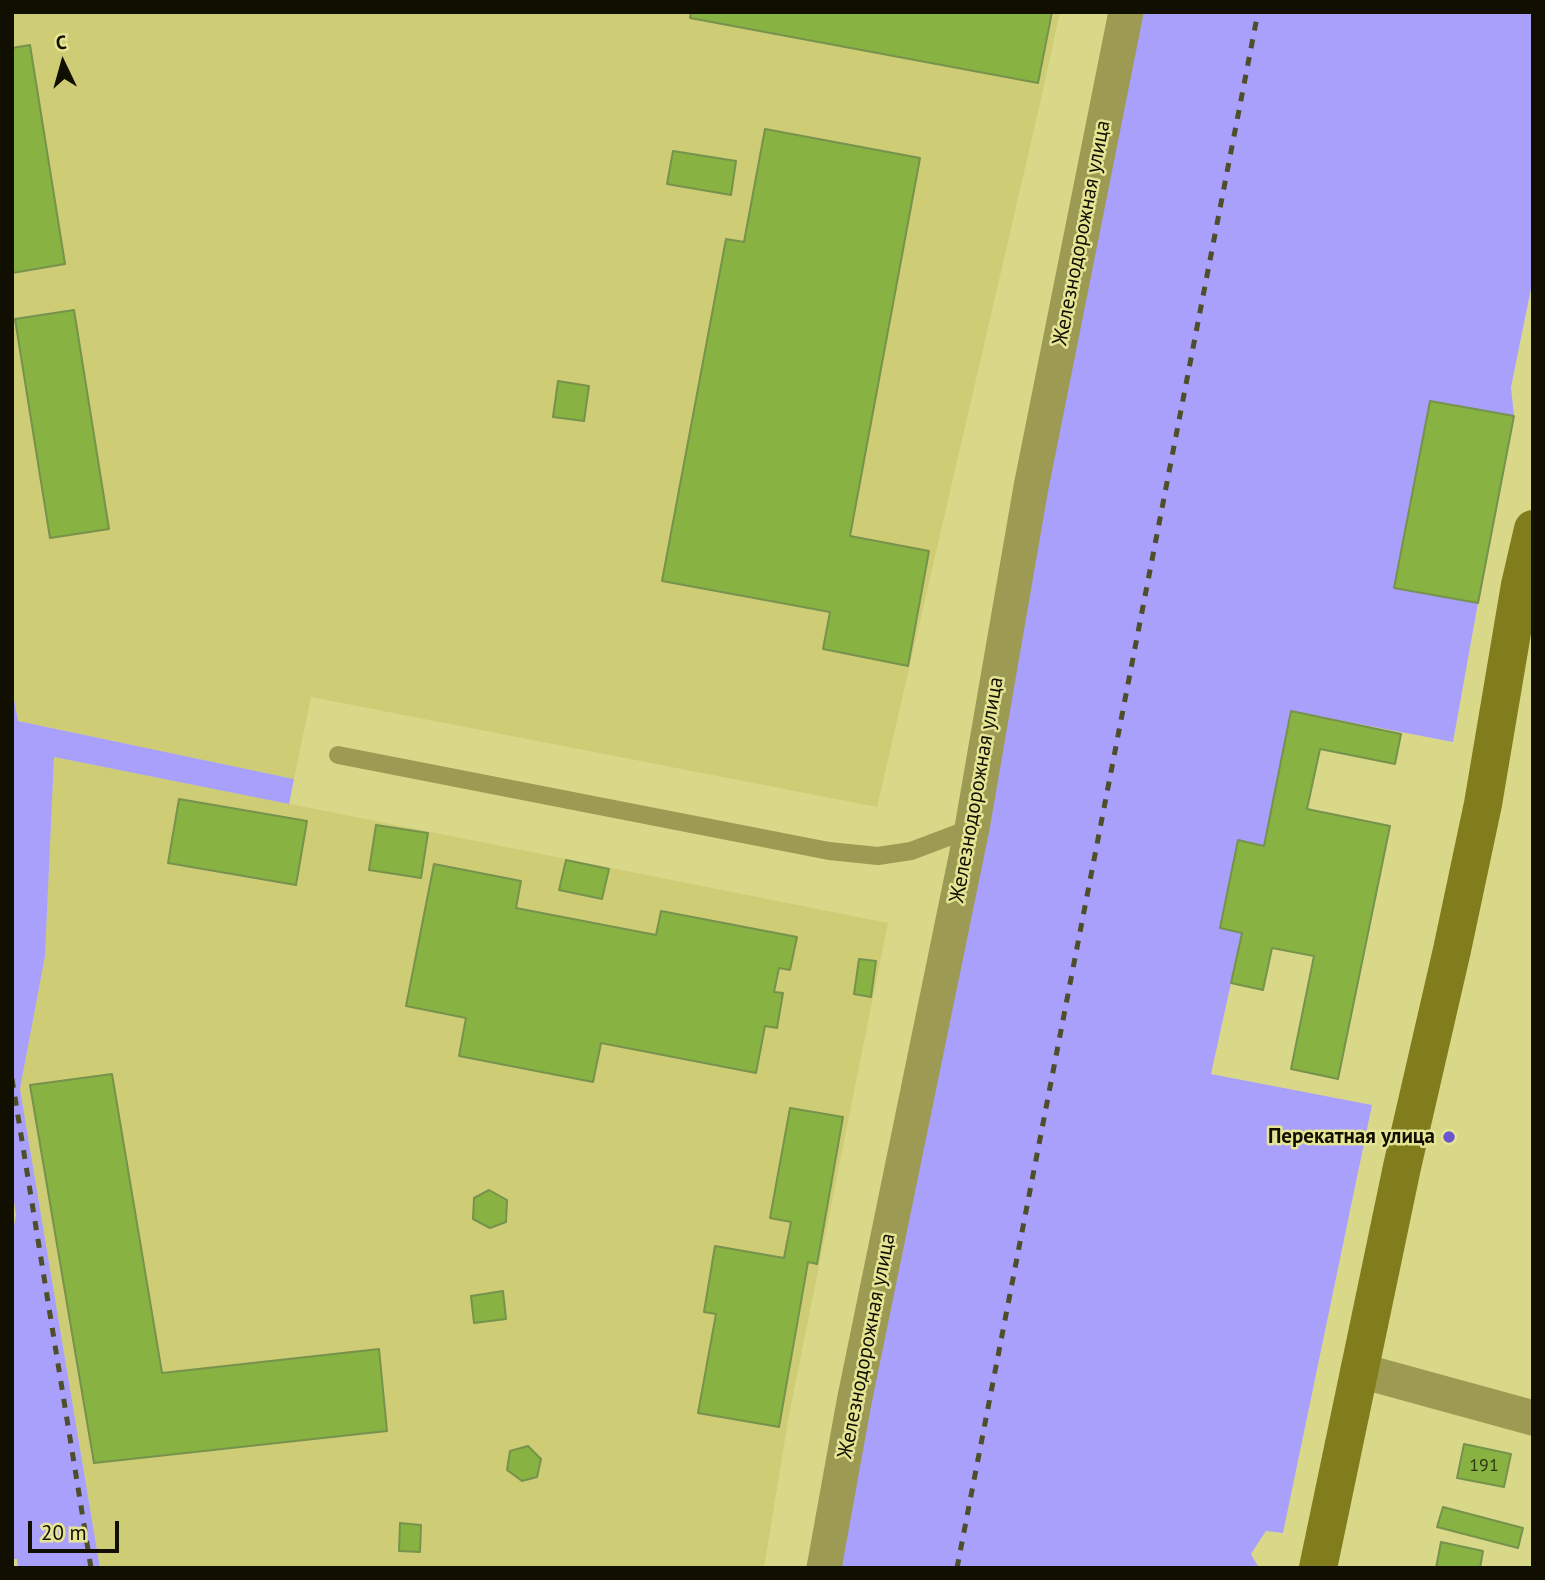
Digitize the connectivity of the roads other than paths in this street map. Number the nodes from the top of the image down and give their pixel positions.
1 (1126, 12) edge
2 (1533, 529) edge
3 (338, 755) dead end
4 (972, 828) junction
5 (1358, 1370) junction
6 (1533, 1418) edge
7 (824, 1568) edge
8 (1318, 1568) edge

1 - 4 street, Железнодорожная улица
2 - 5 street
3 - 4 lane
4 - 7 street, Железнодорожная улица
5 - 6 street
5 - 8 street

